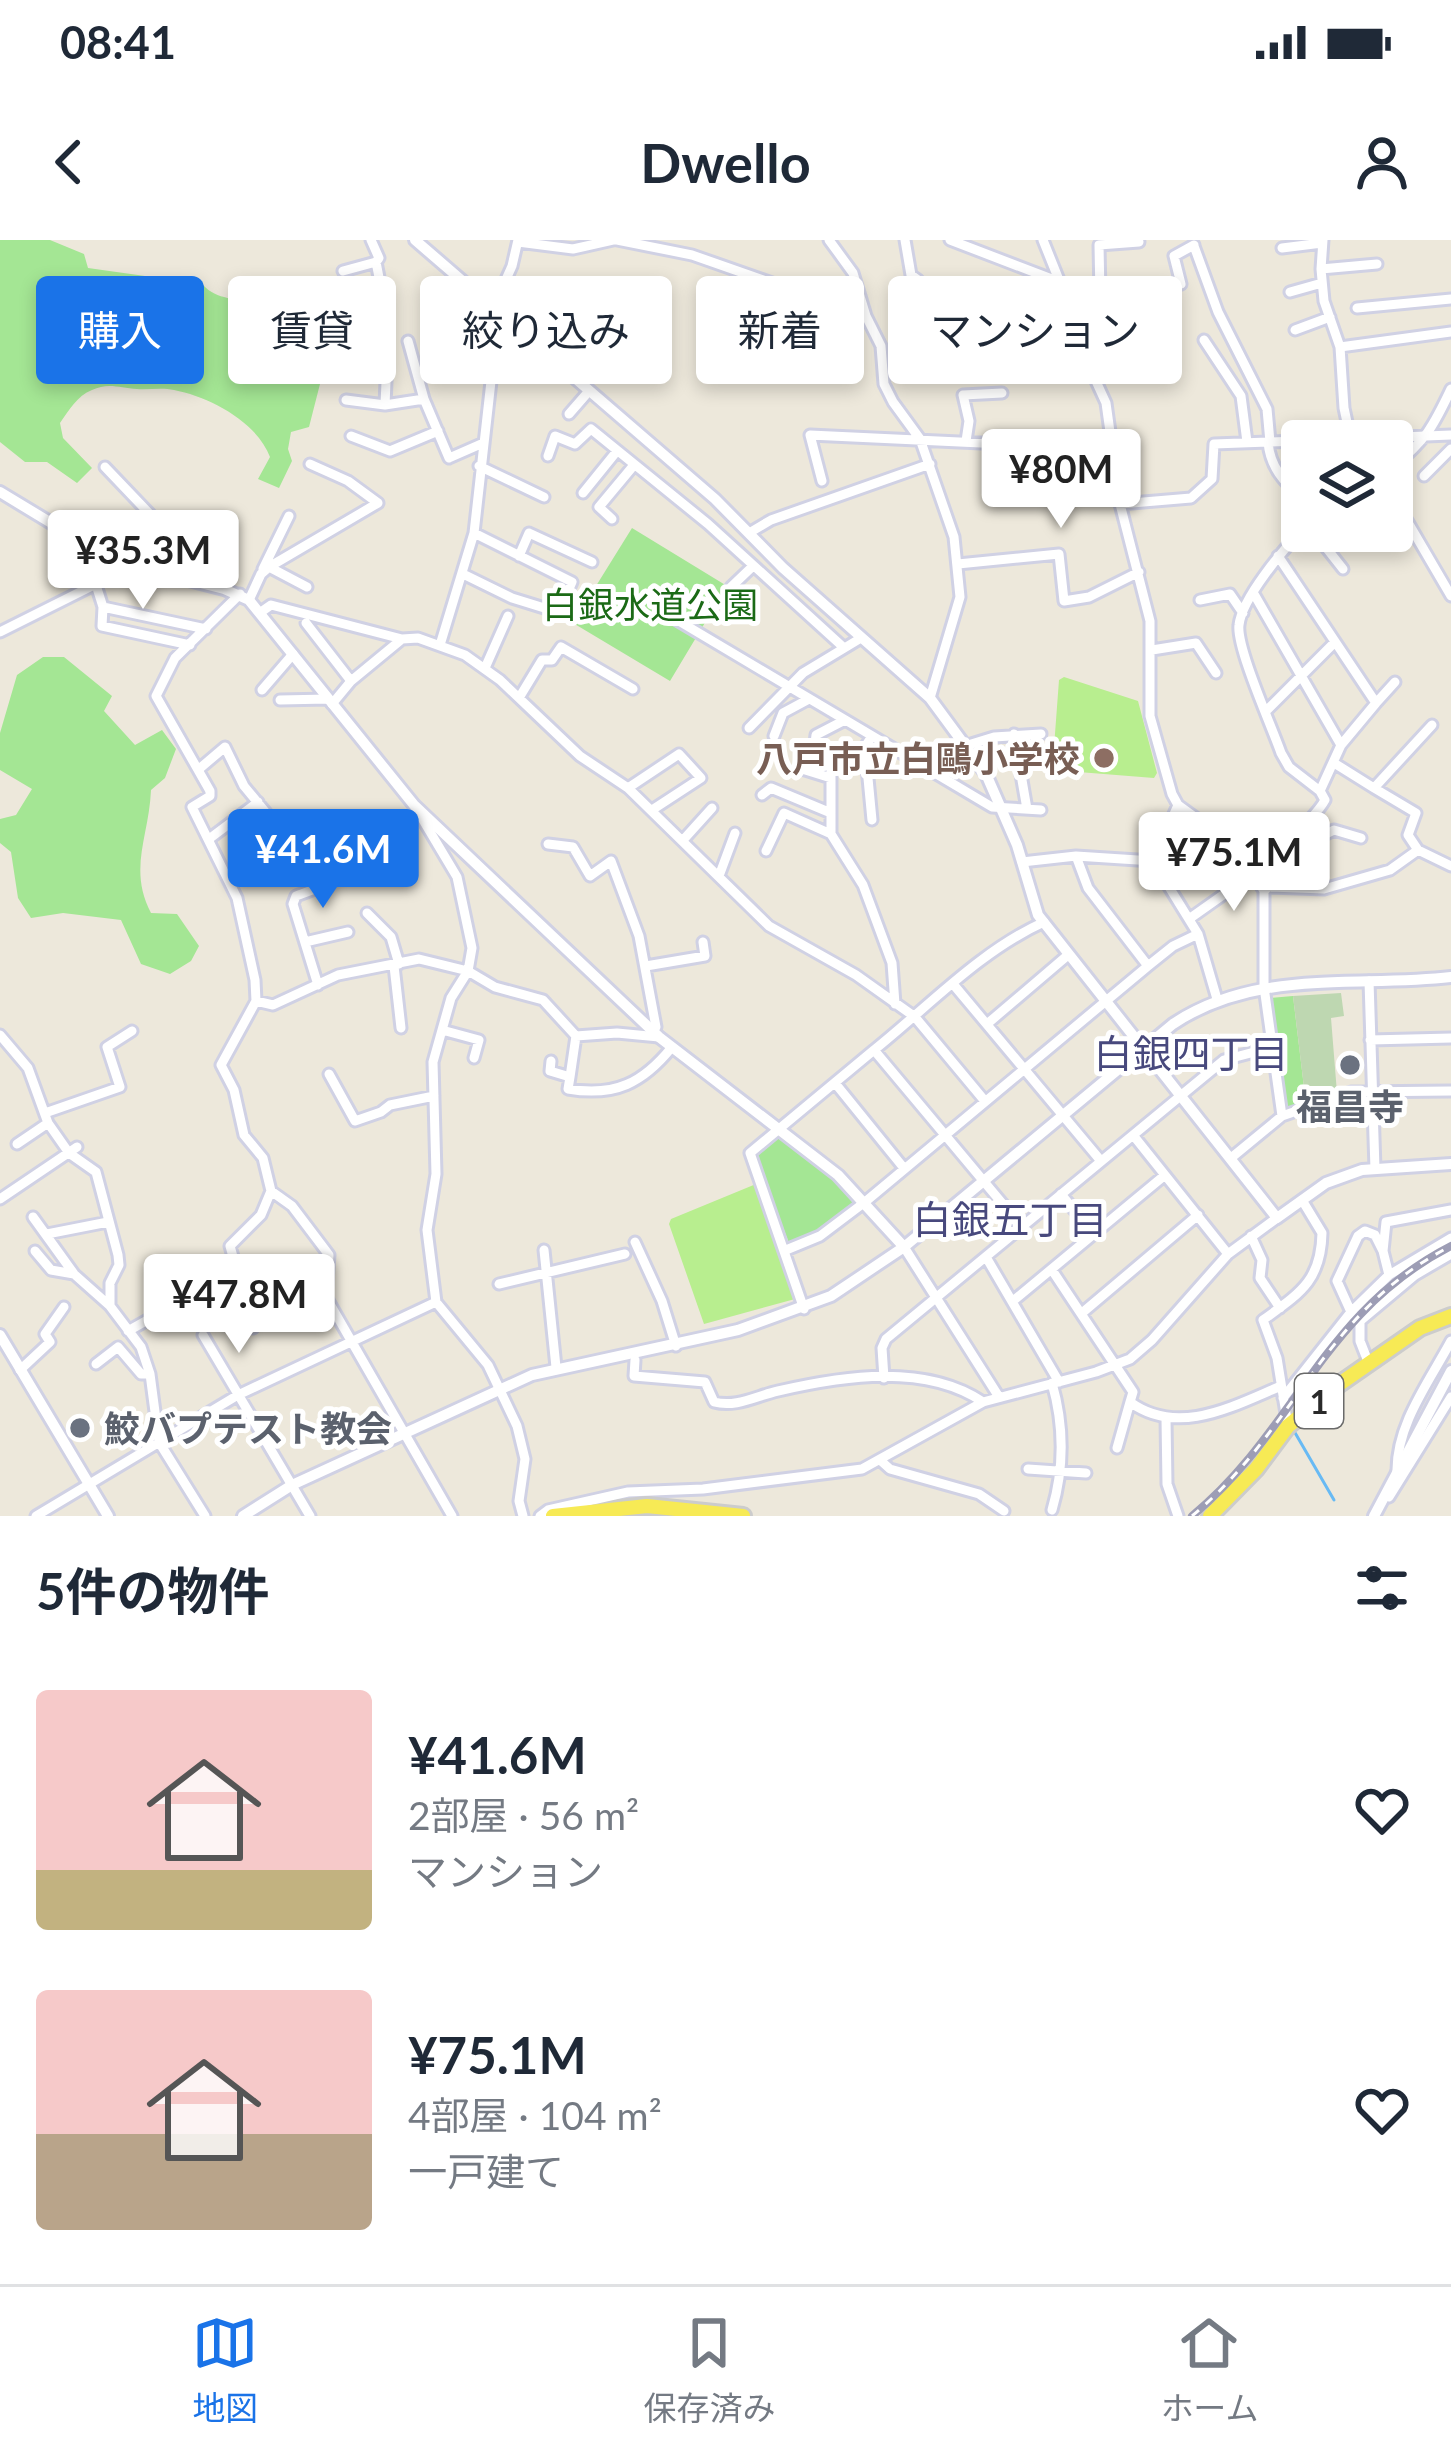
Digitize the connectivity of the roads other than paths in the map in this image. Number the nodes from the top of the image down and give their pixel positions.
1 (370, 240) edge
2 (415, 240) edge
3 (615, 240) edge
4 (829, 240) edge
5 (905, 240) edge
6 (950, 240) edge
7 (1043, 240) edge
8 (518, 241) edge
9 (1114, 241) edge
10 (1323, 241) edge
11 (1139, 242) edge
12 (1194, 243) edge
13 (1282, 248) dead end
14 (376, 262) junction
15 (1376, 264) dead end
16 (1321, 268) junction
17 (343, 271) dead end
18 (379, 276) edge
19 (458, 276) edge
20 (505, 276) edge
21 (750, 276) edge
22 (854, 276) edge
23 (913, 276) edge
24 (1046, 276) edge
25 (1056, 276) edge
26 (1099, 276) edge
27 (1179, 276) edge
28 (1322, 283) junction
29 (1290, 292) dead end
30 (1451, 299) edge
31 (1357, 308) dead end
32 (864, 310) edge
33 (866, 316) joint
34 (1330, 317) junction
35 (1295, 330) dead end
36 (1451, 332) edge
37 (408, 340) dead end
38 (1204, 340) dead end
39 (1340, 347) junction
40 (387, 384) edge
41 (487, 384) edge
42 (581, 384) edge
43 (1097, 384) edge
44 (1451, 389) edge
45 (589, 391) junction
46 (1002, 393) dead end
47 (424, 399) junction
48 (346, 400) dead end
49 (386, 405) junction
50 (569, 414) dead end
51 (1347, 420) edge
52 (438, 431) junction
53 (1451, 435) edge
54 (351, 436) dead end
55 (1428, 437) junction
56 (1413, 438) edge
57 (920, 439) junction
58 (966, 441) junction
59 (1110, 442) junction
60 (1247, 442) junction
61 (1269, 442) junction
62 (1281, 442) edge
63 (481, 444) junction
64 (1451, 449) edge
65 (1413, 450) edge
66 (617, 451) junction
67 (548, 456) dead end
68 (310, 464) dead end
69 (930, 464) junction
70 (634, 465) junction
71 (105, 466) dead end
72 (479, 466) junction
73 (680, 470) junction
74 (1424, 476) dead end
75 (1281, 478) edge
76 (822, 481) dead end
77 (664, 488) junction
78 (0, 492) edge
79 (583, 493) dead end
80 (544, 497) dead end
81 (1120, 504) junction
82 (289, 515) dead end
83 (612, 519) dead end
84 (1413, 531) edge
85 (474, 533) junction
86 (749, 533) junction
87 (1282, 552) edge
88 (1330, 552) edge
89 (519, 556) junction
90 (1278, 556) junction
91 (592, 562) dead end
92 (958, 564) junction
93 (753, 566) junction
94 (130, 567) junction
95 (1343, 569) dead end
96 (265, 570) junction
97 (152, 572) junction
98 (1139, 572) junction
99 (464, 574) junction
100 (96, 585) junction
101 (308, 587) dead end
102 (731, 587) dead end
103 (1254, 594) junction
104 (1451, 596) edge
105 (244, 597) junction
106 (1200, 600) dead end
107 (103, 607) junction
108 (261, 612) junction
109 (1243, 613) junction
110 (508, 616) dead end
111 (677, 620) dead end
112 (306, 623) dead end
113 (206, 629) junction
114 (0, 632) edge
115 (861, 638) junction
116 (402, 639) junction
117 (1335, 642) junction
118 (190, 645) junction
119 (440, 645) junction
120 (842, 646) junction
121 (1152, 650) junction
122 (293, 654) junction
123 (485, 668) junction
124 (1216, 673) dead end
125 (1300, 676) junction
126 (351, 681) junction
127 (1395, 682) dead end
128 (789, 687) junction
129 (634, 689) dead end
130 (262, 690) dead end
131 (519, 698) junction
132 (930, 698) junction
133 (809, 699) junction
134 (280, 700) dead end
135 (330, 701) junction
136 (1376, 703) junction
137 (1266, 710) junction
138 (845, 719) junction
139 (1432, 725) dead end
140 (749, 728) dead end
141 (1014, 734) junction
142 (1041, 734) dead end
143 (774, 736) dead end
144 (872, 736) junction
145 (814, 743) dead end
146 (968, 745) junction
147 (1341, 745) junction
148 (1334, 763) junction
149 (200, 769) junction
150 (802, 769) dead end
151 (628, 788) junction
152 (1374, 788) junction
153 (1320, 791) junction
154 (762, 795) dead end
155 (258, 802) junction
156 (414, 805) junction
157 (1178, 805) junction
158 (712, 808) dead end
159 (998, 808) junction
160 (1027, 809) junction
161 (652, 810) junction
162 (1041, 810) dead end
163 (831, 813) junction
164 (872, 820) dead end
165 (266, 833) dead end
166 (735, 833) dead end
167 (831, 834) junction
168 (1295, 838) junction
169 (1360, 838) dead end
170 (208, 839) junction
171 (684, 839) junction
172 (548, 844) dead end
173 (766, 850) dead end
174 (1418, 850) junction
175 (1076, 856) junction
176 (316, 861) dead end
177 (1153, 861) junction
178 (1022, 862) junction
179 (1451, 866) edge
180 (1254, 873) junction
181 (719, 875) junction
182 (1267, 889) junction
183 (367, 913) dead end
184 (1189, 919) junction
185 (1044, 922) junction
186 (348, 932) dead end
187 (1198, 934) junction
188 (305, 942) junction
189 (703, 943) dead end
190 (1068, 956) junction
191 (397, 965) junction
192 (1148, 966) junction
193 (646, 967) junction
194 (468, 971) junction
195 (1451, 977) edge
196 (1369, 981) junction
197 (953, 984) junction
198 (318, 985) junction
199 (1264, 987) junction
200 (1217, 999) junction
201 (256, 1001) junction
202 (1105, 1002) junction
203 (895, 1004) junction
204 (915, 1017) junction
205 (987, 1024) junction
206 (401, 1028) dead end
207 (442, 1030) junction
208 (132, 1031) dead end
209 (656, 1034) junction
210 (0, 1035) edge
211 (576, 1036) junction
212 (1451, 1038) edge
213 (1370, 1040) junction
214 (672, 1047) junction
215 (1273, 1047) junction
216 (1142, 1048) junction
217 (874, 1050) junction
218 (474, 1058) dead end
219 (551, 1061) dead end
220 (1024, 1067) junction
221 (329, 1074) dead end
222 (570, 1077) junction
223 (836, 1083) junction
224 (1372, 1091) junction
225 (1451, 1091) edge
226 (434, 1096) junction
227 (1180, 1096) junction
228 (984, 1100) junction
229 (1063, 1114) junction
230 (1282, 1117) junction
231 (46, 1118) junction
232 (779, 1128) junction
233 (945, 1134) junction
234 (1133, 1135) junction
235 (17, 1144) dead end
236 (73, 1150) junction
237 (1231, 1157) junction
238 (1101, 1161) junction
239 (1451, 1164) edge
240 (903, 1167) junction
241 (1375, 1169) junction
242 (1166, 1175) junction
243 (983, 1180) junction
244 (272, 1191) junction
245 (1061, 1194) junction
246 (0, 1199) edge
247 (1302, 1200) junction
248 (865, 1202) junction
249 (1451, 1210) edge
250 (1198, 1215) junction
251 (33, 1217) dead end
252 (1277, 1218) junction
253 (108, 1222) junction
254 (1022, 1226) junction
255 (47, 1234) junction
256 (1094, 1234) junction
257 (1251, 1236) junction
258 (1451, 1238) edge
259 (635, 1242) dead end
260 (904, 1247) junction
261 (544, 1250) dead end
262 (786, 1250) junction
263 (35, 1251) dead end
264 (1383, 1251) junction
265 (625, 1254) dead end
266 (1228, 1254) junction
267 (1451, 1254) edge
268 (986, 1257) junction
269 (1052, 1270) junction
270 (74, 1274) junction
271 (549, 1275) junction
272 (1389, 1275) junction
273 (500, 1284) dead end
274 (936, 1297) junction
275 (1012, 1301) junction
276 (436, 1302) junction
277 (110, 1306) junction
278 (64, 1307) dead end
279 (1280, 1308) junction
280 (804, 1309) junction
281 (1082, 1312) junction
282 (1351, 1312) junction
283 (1451, 1316) edge
284 (152, 1318) dead end
285 (1360, 1321) junction
286 (253, 1328) dead end
287 (128, 1331) junction
288 (0, 1335) edge
289 (203, 1335) dead end
290 (352, 1340) junction
291 (1451, 1341) edge
292 (676, 1346) junction
293 (634, 1360) dead end
294 (96, 1364) dead end
295 (1118, 1364) junction
296 (1369, 1364) junction
297 (556, 1367) junction
298 (20, 1370) junction
299 (1451, 1371) edge
300 (149, 1374) junction
301 (884, 1378) junction
302 (1055, 1383) junction
303 (500, 1391) junction
304 (238, 1395) junction
305 (999, 1397) junction
306 (1283, 1397) junction
307 (1451, 1397) edge
308 (983, 1402) junction
309 (1130, 1402) junction
310 (1166, 1419) junction
311 (1288, 1426) junction
312 (407, 1432) junction
313 (159, 1442) junction
314 (1117, 1448) dead end
315 (880, 1460) junction
316 (1028, 1469) dead end
317 (1058, 1470) junction
318 (1396, 1472) junction
319 (1086, 1473) dead end
320 (88, 1484) junction
321 (292, 1485) junction
322 (1052, 1510) dead end
323 (1004, 1511) dead end
324 (1374, 1515) edge
325 (36, 1516) edge
326 (108, 1516) edge
327 (205, 1516) edge
328 (243, 1516) edge
329 (310, 1516) edge
330 (452, 1516) edge
331 (523, 1516) edge
332 (540, 1516) edge
333 (553, 1516) edge
334 (743, 1516) edge
335 (1178, 1516) edge
336 (1211, 1516) edge

1 - 14 street
2 - 19 street
3 - 8 street
3 - 21 street
4 - 22 street
5 - 23 street
6 - 24 street
7 - 25 street
8 - 20 street
9 - 11 street
9 - 26 street
10 - 13 street
10 - 16 street
12 - 27 street
12 - 61 street
14 - 17 street
14 - 18 street
15 - 16 street
16 - 28 street
28 - 29 street
28 - 34 street
30 - 31 street
32 - 33 street
33 - 57 street
34 - 35 street
34 - 39 street
36 - 39 street
37 - 47 street
38 - 60 street
39 - 51 street
40 - 49 street
41 - 63 street
42 - 45 street
43 - 59 street
44 - 55 street
45 - 50 street
45 - 73 street
46 - 58 street
47 - 49 street
47 - 52 street
48 - 49 street
52 - 54 street
52 - 63 street
53 - 55 street
55 - 56 street
55 - 65 street
57 - 58 street
57 - 69 street
57 - 76 street
58 - 59 street
59 - 81 street
60 - 61 street
60 - 81 street
61 - 62 street
61 - 75 street
63 - 72 street
64 - 74 street
66 - 67 street
66 - 70 street
66 - 79 street
68 - 96 street
69 - 86 street
69 - 92 street
70 - 77 street
70 - 83 street
71 - 97 street
72 - 80 street
72 - 85 street
73 - 77 street
73 - 86 street
77 - 93 street
78 - 94 street
81 - 98 street
82 - 96 street
84 - 104 street
85 - 89 street
85 - 99 street
86 - 115 street
87 - 90 street
88 - 95 street
89 - 91 street
89 - 99 street
90 - 103 street
90 - 117 street
92 - 98 street
92 - 132 street
93 - 102 street
93 - 120 street
94 - 97 street
94 - 100 street
96 - 101 street
96 - 105 street
97 - 105 street
98 - 121 street
99 - 119 street
100 - 107 street
100 - 114 street
103 - 109 street
103 - 125 street
105 - 108 street
105 - 113 street
106 - 109 street
107 - 113 street
107 - 118 street
108 - 116 street
108 - 122 street
109 - 137 street
110 - 123 street
111 - 128 street
112 - 126 street
113 - 118 street
115 - 120 street
115 - 132 street
116 - 119 street
116 - 126 street
117 - 125 street
117 - 136 street
118 - 149 street
119 - 123 street
120 - 128 street
121 - 124 street
121 - 157 street
122 - 130 street
122 - 135 street
123 - 131 street
125 - 137 street
125 - 147 street
126 - 135 street
127 - 136 street
128 - 133 street
128 - 140 street
129 - 131 street
131 - 151 street
132 - 146 street
133 - 138 street
133 - 143 street
134 - 135 street
135 - 156 street
136 - 147 street
137 - 153 street
138 - 144 street
138 - 145 street
139 - 152 street
141 - 142 street
141 - 146 street
141 - 160 street
144 - 159 street
144 - 164 street
146 - 159 street
147 - 148 street
148 - 152 street
148 - 153 street
149 - 155 street
149 - 170 street
150 - 163 street
151 - 161 street
151 - 161 street
152 - 174 street
153 - 168 street
154 - 163 street
155 - 165 street
155 - 170 street
156 - 194 street
156 - 209 street
157 - 177 street
157 - 180 street
158 - 171 street
159 - 160 street
159 - 178 street
160 - 162 street
161 - 171 street
163 - 167 street
166 - 181 street
167 - 173 street
167 - 203 street
168 - 169 street
168 - 182 street
170 - 201 street
171 - 181 street
172 - 193 street
174 - 179 street
174 - 182 street
175 - 177 street
175 - 178 street
175 - 192 street
176 - 188 street
177 - 184 street
178 - 185 street
180 - 182 street
180 - 184 street
181 - 203 street
182 - 199 street
183 - 191 street
184 - 187 street
185 - 190 street
185 - 197 street
186 - 188 street
187 - 192 street
187 - 200 street
188 - 198 street
189 - 193 street
190 - 202 street
190 - 205 street
191 - 194 street
191 - 198 street
191 - 206 street
192 - 202 street
193 - 209 street
194 - 207 street
194 - 211 street
195 - 196 street
196 - 199 street
196 - 213 street
197 - 204 street
197 - 205 street
198 - 201 street
199 - 200 street
199 - 215 street
200 - 216 street
201 - 244 street
202 - 216 street
202 - 220 street
203 - 204 street
204 - 217 street
204 - 228 street
205 - 220 street
207 - 218 street
207 - 226 street
208 - 231 street
209 - 211 street
209 - 214 street
210 - 231 street
211 - 222 street
212 - 213 street
213 - 224 street
214 - 222 street
214 - 232 street
215 - 227 street
215 - 230 street
216 - 227 street
216 - 229 street
217 - 223 street
217 - 233 street
219 - 222 street
220 - 228 street
220 - 229 street
221 - 226 street
223 - 232 street
223 - 240 street
224 - 225 street
224 - 230 street
224 - 241 street
226 - 276 street
227 - 234 street
227 - 237 street
228 - 233 street
229 - 238 street
229 - 243 street
230 - 237 street
231 - 235 street
231 - 236 street
232 - 248 street
232 - 262 street
233 - 240 street
233 - 243 street
234 - 238 street
234 - 242 street
236 - 246 street
236 - 253 street
237 - 252 street
238 - 245 street
239 - 241 street
240 - 248 street
241 - 247 street
242 - 250 street
242 - 256 street
243 - 254 street
243 - 260 street
244 - 286 street
244 - 290 street
245 - 254 street
245 - 256 street
247 - 252 street
247 - 279 street
248 - 260 street
248 - 262 street
249 - 264 street
250 - 266 street
250 - 281 street
251 - 255 street
252 - 257 street
253 - 255 street
253 - 277 street
254 - 268 street
255 - 270 street
256 - 269 street
257 - 266 street
257 - 279 street
258 - 272 street
259 - 292 street
260 - 274 street
260 - 280 street
261 - 271 street
262 - 280 street
263 - 270 street
264 - 272 street
264 - 282 street
265 - 271 street
266 - 295 street
267 - 285 street
268 - 274 street
268 - 275 street
269 - 275 street
269 - 281 street
270 - 277 street
271 - 273 street
271 - 297 street
272 - 282 street
274 - 301 street
274 - 305 street
275 - 302 street
276 - 290 street
276 - 303 street
277 - 287 street
278 - 298 street
279 - 306 street
280 - 292 street
281 - 295 street
282 - 285 street
282 - 306 street
283 - 296 main road, 1
284 - 287 street
285 - 296 street
287 - 300 street
288 - 298 street
289 - 304 street
290 - 304 street
290 - 312 street
291 - 318 street
292 - 297 street
293 - 301 street
294 - 300 street
295 - 302 street
295 - 309 street
296 - 311 main road, 1
297 - 303 street
298 - 320 street
299 - 318 street
300 - 313 street
301 - 308 street
302 - 305 street
302 - 317 street
303 - 312 street
303 - 331 street
304 - 313 street
304 - 321 street
305 - 308 street
306 - 310 street
306 - 311 street
307 - 324 street
308 - 315 street
309 - 310 street
309 - 314 street
310 - 335 street
311 - 336 main road, 1
312 - 321 street
312 - 330 street
313 - 320 street
313 - 327 street
315 - 323 street
315 - 332 street
316 - 317 street
317 - 319 street
317 - 322 street
318 - 324 street
320 - 325 street
320 - 326 street
321 - 328 street
321 - 329 street
333 - 334 main road

